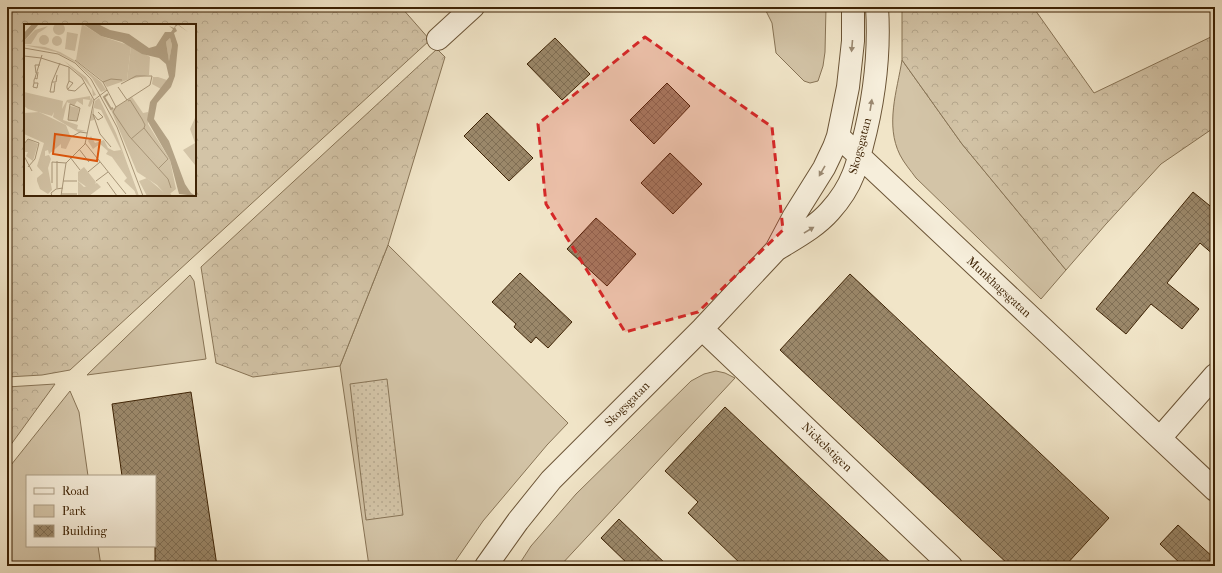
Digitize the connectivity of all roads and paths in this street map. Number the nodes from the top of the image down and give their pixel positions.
1 (473, 7) edge
2 (854, 7) edge
3 (877, 7) edge
4 (438, 39) dead end
5 (838, 136) junction
6 (859, 156) junction
7 (776, 250) junction
8 (702, 329) junction
9 (1215, 375) edge
10 (1160, 438) junction
11 (1215, 490) edge
12 (486, 566) edge
13 (951, 566) edge

1 - 4 street
2 -> 5 street, Skogsgatan
6 -> 3 street, Skogsgatan
5 - 6 street, Munkhagsgatan
5 -> 7 street, Skogsgatan
7 -> 6 street, Skogsgatan
6 - 10 street, Munkhagsgatan
7 - 8 street, Skogsgatan
8 - 12 street, Skogsgatan
8 - 13 street, Nickelstigen
9 - 10 street
10 - 11 street, Munkhagsgatan

